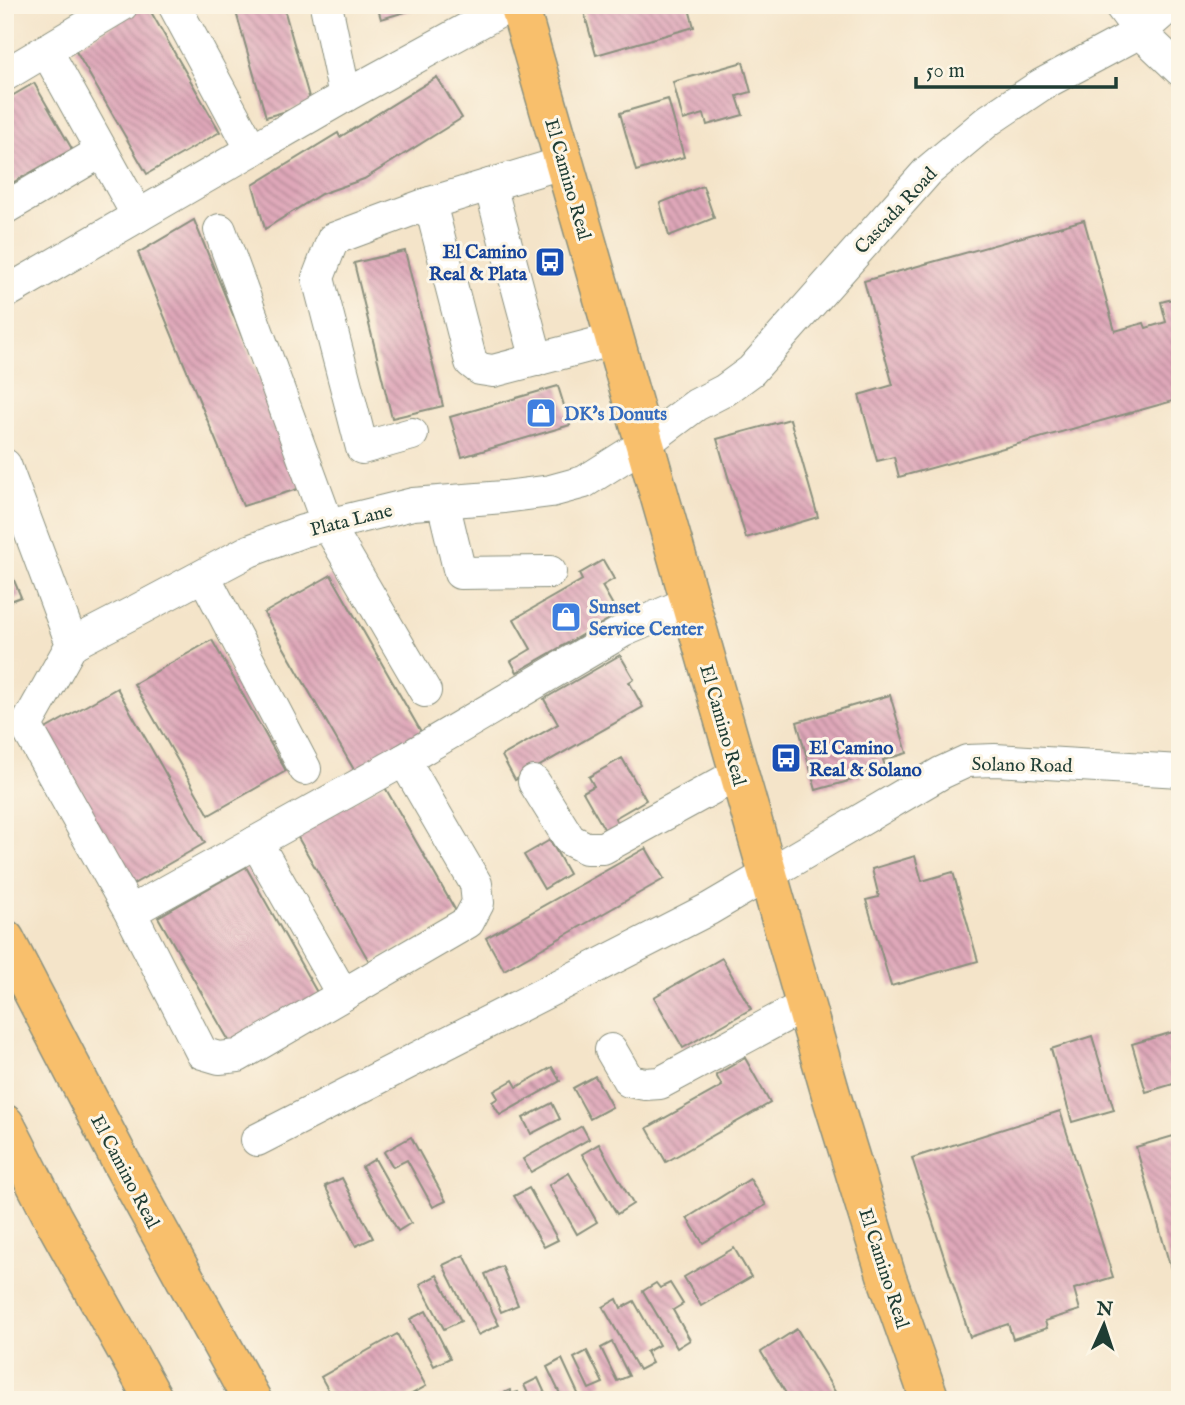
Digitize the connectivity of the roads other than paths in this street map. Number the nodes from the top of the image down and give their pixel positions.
1 (122, 5) edge
2 (174, 5) edge
3 (326, 5) edge
4 (511, 5) edge
5 (519, 5) edge
6 (1120, 5) edge
7 (1171, 5) edge
8 (1140, 32) junction
9 (46, 50) junction
10 (1180, 70) edge
11 (5, 75) edge
12 (345, 96) junction
13 (252, 150) junction
14 (102, 151) junction
15 (565, 162) junction
16 (490, 185) junction
17 (430, 203) junction
18 (5, 208) edge
19 (138, 216) junction
20 (220, 230) dead end
21 (5, 293) edge
22 (615, 339) junction
23 (537, 360) junction
24 (412, 434) dead end
25 (644, 444) junction
26 (5, 465) edge
27 (443, 502) junction
28 (328, 524) junction
29 (550, 572) dead end
30 (204, 576) junction
31 (690, 601) junction
32 (72, 644) junction
33 (425, 691) dead end
34 (404, 760) junction
35 (305, 769) dead end
36 (1180, 771) edge
37 (738, 774) junction
38 (534, 782) dead end
39 (256, 842) junction
40 (767, 874) junction
41 (130, 912) junction
42 (5, 939) edge
43 (344, 995) junction
44 (805, 1005) junction
45 (611, 1050) dead end
46 (5, 1124) edge
47 (257, 1140) dead end
48 (53, 1218) junction
49 (128, 1400) edge
50 (154, 1400) edge
51 (251, 1400) edge
52 (930, 1400) edge

1 - 9 street
2 - 13 street
3 - 12 street
4 - 12 street
5 - 15 main road, El Camino Real
6 - 8 street
7 - 8 street, Cascada Road
8 - 10 street
8 - 25 street, Cascada Road
9 - 11 street
9 - 14 street
12 - 13 street
13 - 19 street
14 - 18 street
14 - 19 street
15 - 16 street
15 - 22 main road, El Camino Real
16 - 17 street
16 - 23 street
17 - 23 street
17 - 24 street
19 - 21 street
20 - 28 street
22 - 23 street
22 - 25 main road, El Camino Real
25 - 27 street, Plata Lane
25 - 31 main road, El Camino Real
26 - 32 street
27 - 28 street, Plata Lane
27 - 29 street
28 - 30 street, Plata Lane
28 - 33 street
30 - 32 street, Plata Lane
30 - 35 street
31 - 34 street
31 - 37 main road, El Camino Real
32 - 41 street
34 - 39 street
34 - 43 street
36 - 40 street, Solano Road
37 - 38 street
37 - 40 main road, El Camino Real
39 - 41 street
39 - 43 street
40 - 44 main road, El Camino Real
40 - 47 street, Solano Road
41 - 43 street
42 - 51 main road, El Camino Real
44 - 45 street
44 - 52 main road, El Camino Real
46 - 48 main road
48 - 49 main road
48 - 50 main road

